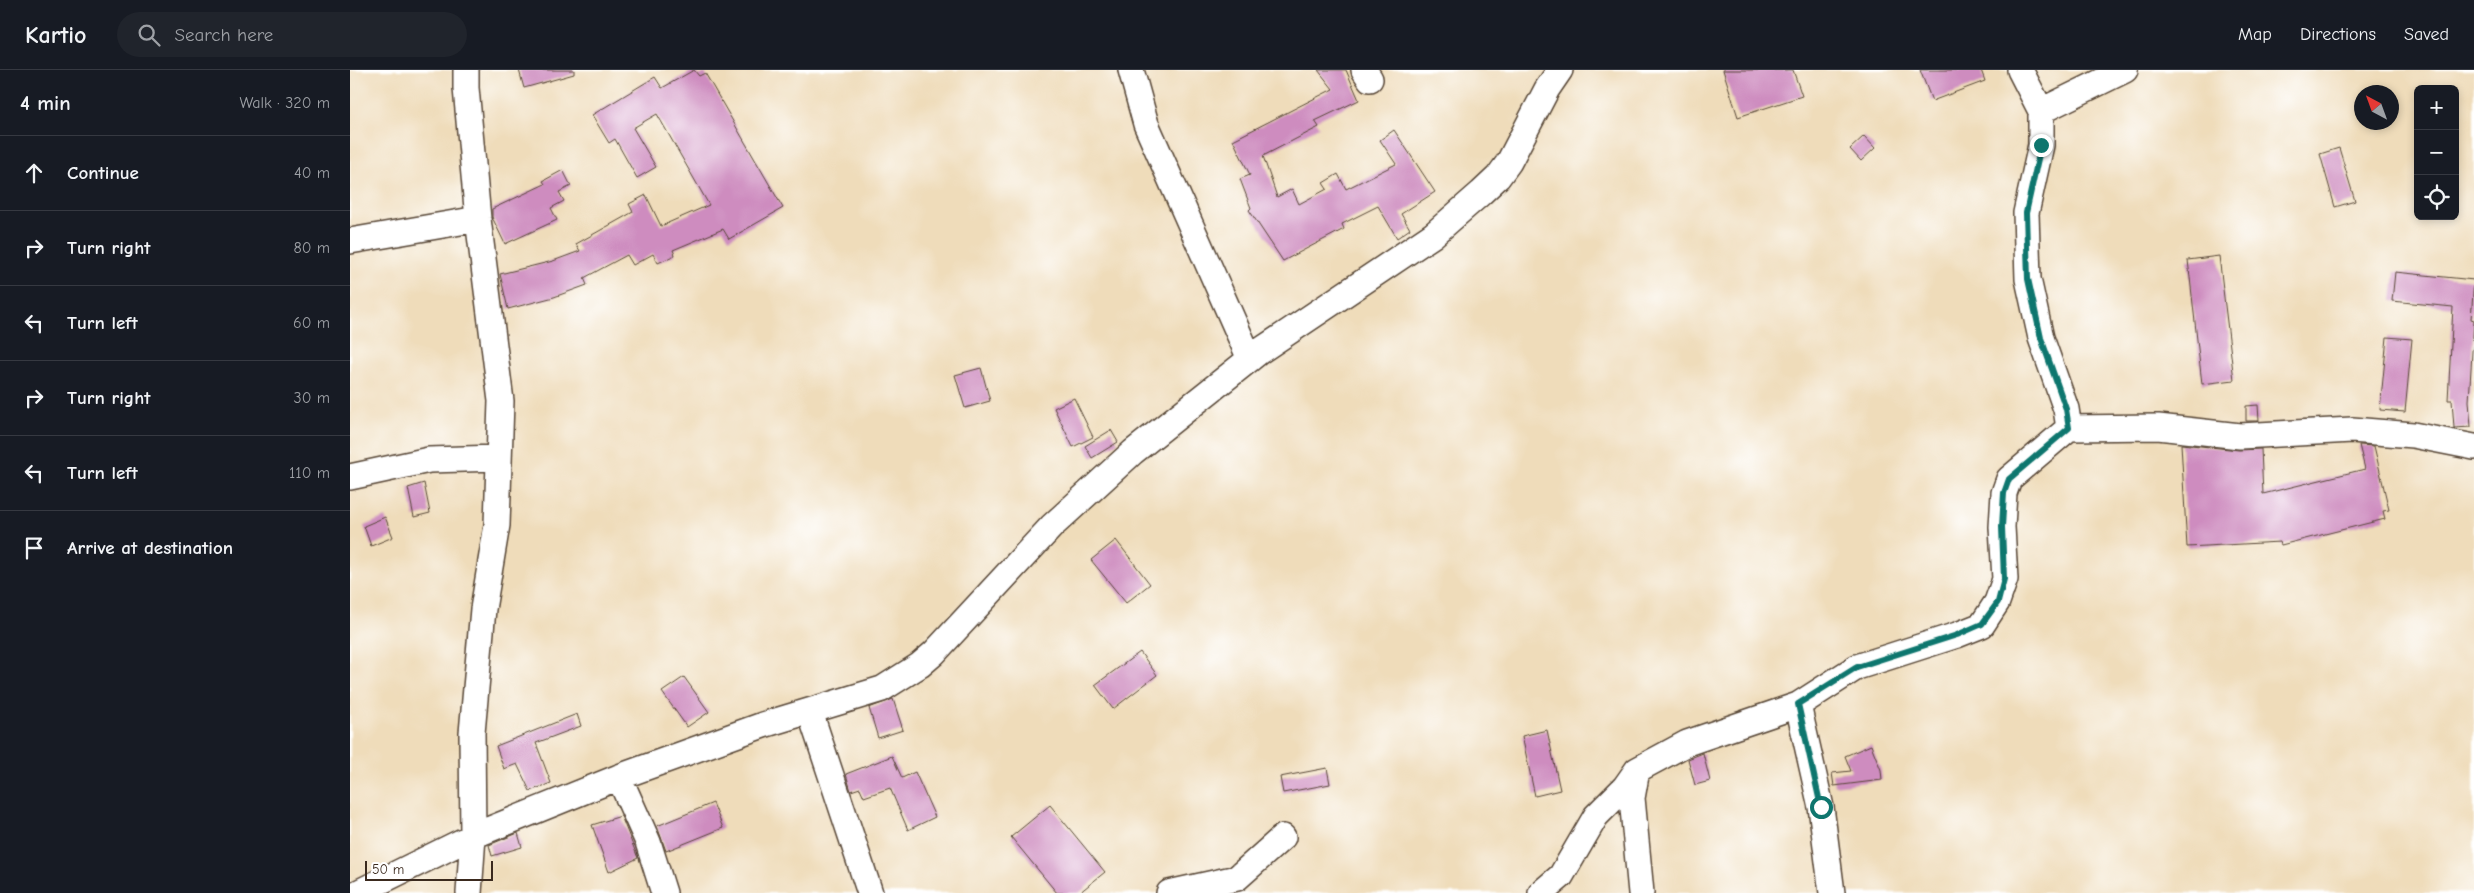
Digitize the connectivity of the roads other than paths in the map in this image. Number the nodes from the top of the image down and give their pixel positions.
1 (466, 70) edge
2 (1132, 70) edge
3 (1560, 70) edge
4 (2020, 70) edge
5 (2125, 70) edge
6 (2042, 110) junction
7 (478, 219) junction
8 (350, 241) edge
9 (1250, 359) junction
10 (2069, 428) junction
11 (2474, 447) edge
12 (499, 458) junction
13 (350, 478) edge
14 (1798, 704) junction
15 (810, 712) junction
16 (1637, 770) junction
17 (619, 777) junction
18 (473, 836) junction
19 (1283, 838) dead end
20 (357, 893) edge
21 (469, 893) edge
22 (664, 893) edge
23 (870, 893) edge
24 (1169, 893) edge
25 (1541, 893) edge
26 (1641, 893) edge
27 (1832, 893) edge

1 - 7 street
2 - 9 street
3 - 9 street
4 - 6 street
5 - 6 street
6 - 10 street
7 - 8 street
7 - 12 street
9 - 15 street
10 - 11 street
10 - 14 street
12 - 13 street
12 - 18 street
14 - 16 street
14 - 27 street
15 - 17 street
15 - 23 street
16 - 25 street
16 - 26 street
17 - 18 street
17 - 22 street
18 - 20 street
18 - 21 street
19 - 24 street

